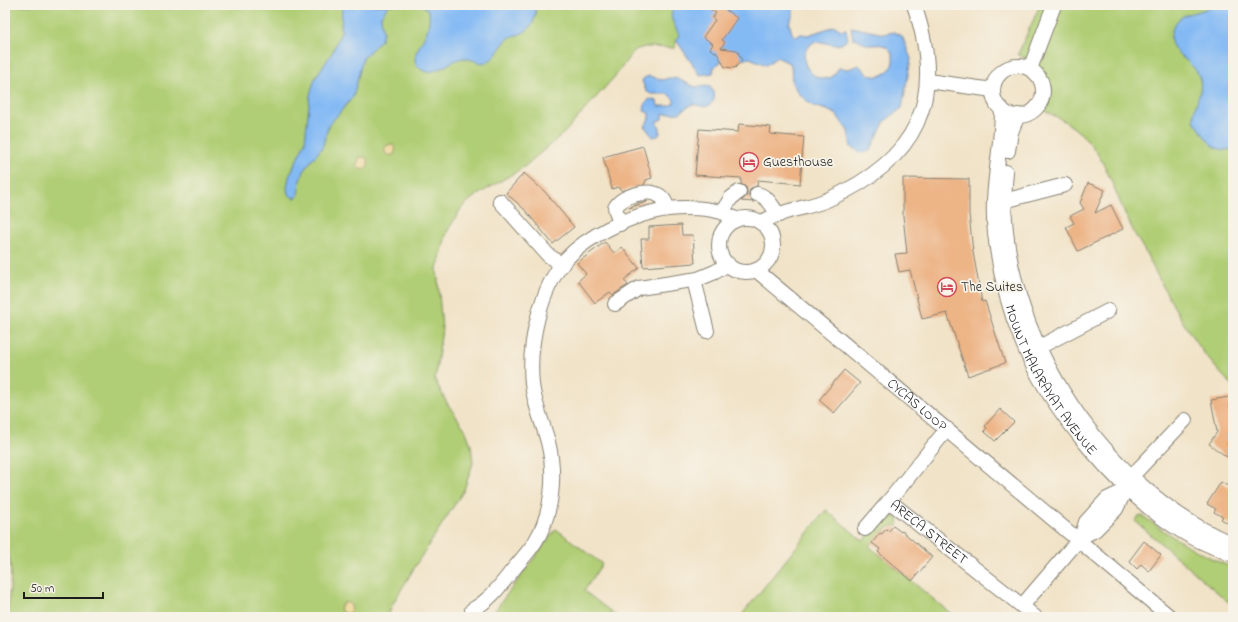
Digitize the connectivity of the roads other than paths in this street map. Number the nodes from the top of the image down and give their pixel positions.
1 (914, 5) edge
2 (1054, 5) edge
3 (1030, 69) junction
4 (928, 81) junction
5 (993, 90) junction
6 (1002, 109) junction
7 (1018, 115) junction
8 (1065, 185) dead end
9 (739, 192) dead end
10 (757, 194) dead end
11 (500, 201) dead end
12 (999, 203) junction
13 (668, 209) junction
14 (722, 212) junction
15 (779, 214) junction
16 (736, 220) junction
17 (761, 223) junction
18 (620, 224) junction
19 (728, 264) junction
20 (562, 265) junction
21 (756, 270) junction
22 (694, 280) junction
23 (615, 304) dead end
24 (1108, 311) dead end
25 (707, 331) dead end
26 (1033, 350) junction
27 (1185, 420) dead end
28 (947, 429) junction
29 (1128, 485) junction
30 (888, 501) junction
31 (865, 529) dead end
32 (1080, 539) junction
33 (1233, 544) edge
34 (1233, 555) edge
35 (1022, 606) junction
36 (472, 610) dead end
37 (1035, 617) edge
38 (1170, 617) edge

1 - 4 street
2 - 3 street
3 - 5 street
3 - 7 street
4 - 5 street
4 - 15 street
5 - 6 street, MOUNT MALARAYAT AVENUE
6 - 7 street
6 - 12 street, MOUNT MALARAYAT AVENUE
7 - 12 street, MOUNT MALARAYAT AVENUE
8 - 12 street
9 - 14 street
10 - 15 street
11 - 20 street
12 - 26 street, MOUNT MALARAYAT AVENUE
13 - 14 street
13 - 18 street
13 - 18 street
14 - 16 street
15 - 17 street
16 - 17 street
16 - 19 street
17 - 21 street
18 - 20 street
19 - 21 street
19 - 22 street
20 - 36 street
21 - 28 street, CYCAS LOOP
22 - 23 street
22 - 25 street
24 - 26 street
26 - 29 street, MOUNT MALARAYAT AVENUE
27 - 29 street
28 - 30 street, ARECA STREET
28 - 32 street, CYCAS LOOP
29 - 32 street
29 - 33 street, MOUNT MALARAYAT AVENUE
29 - 34 street, MOUNT MALARAYAT AVENUE
30 - 31 street
30 - 35 street, ARECA STREET
32 - 35 street
32 - 38 street, CYCAS LOOP
35 - 37 street, ARECA STREET

